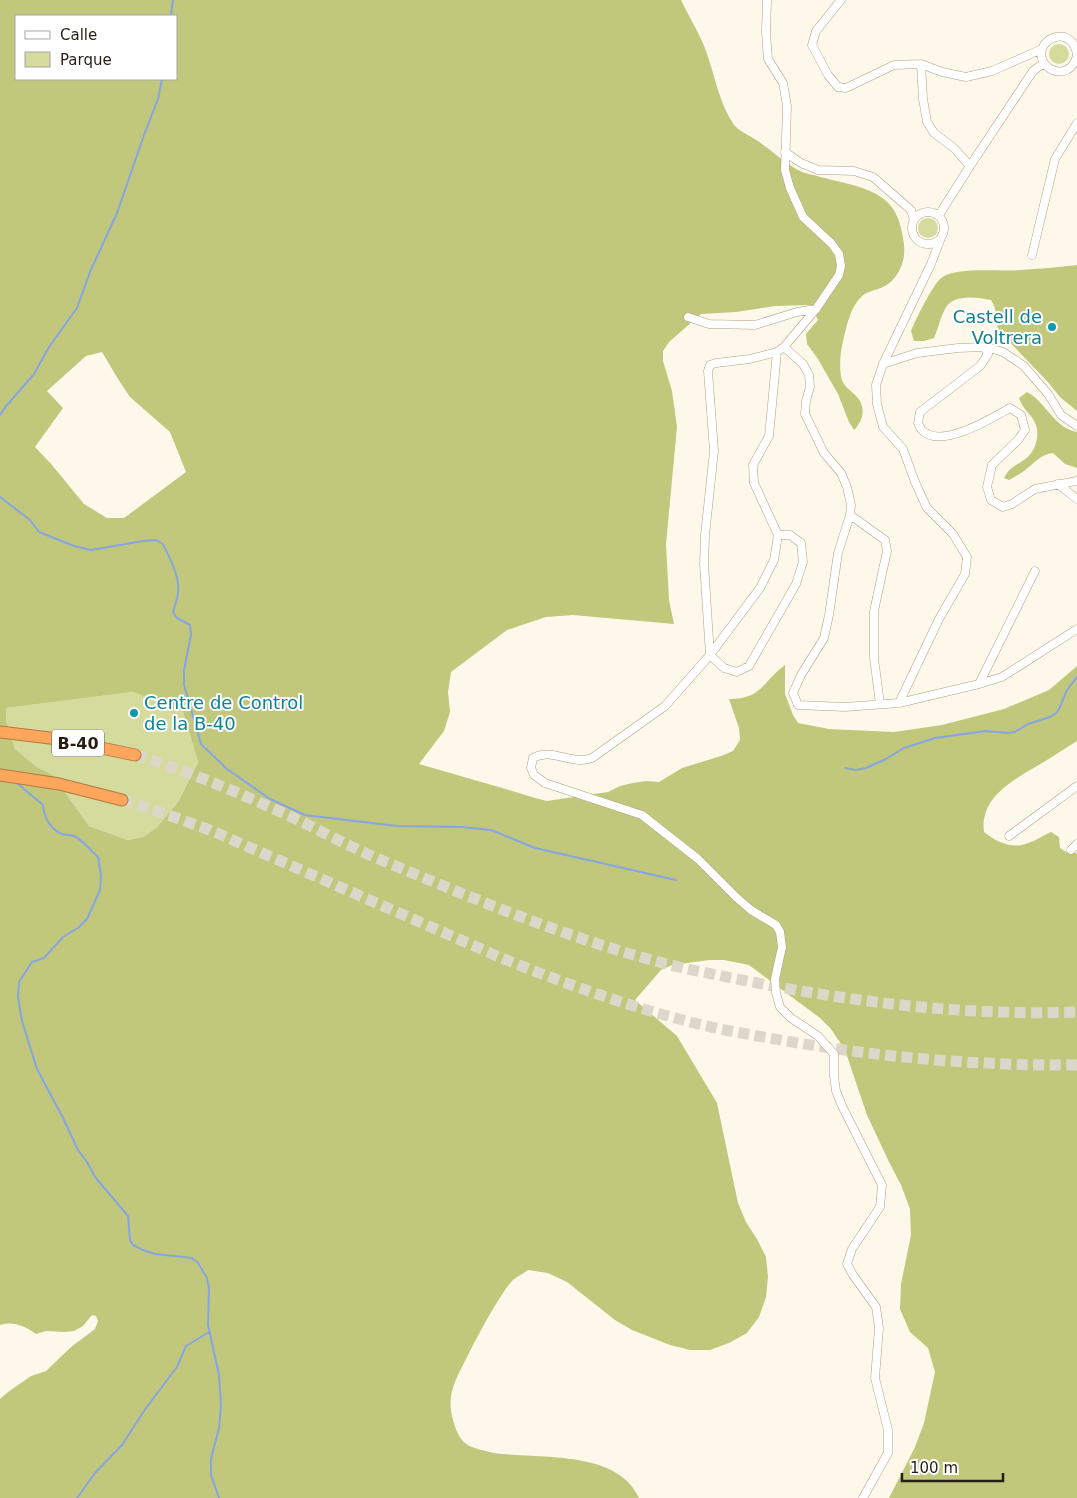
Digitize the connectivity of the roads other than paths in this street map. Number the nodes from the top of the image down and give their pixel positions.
1 (767, 0) edge
2 (841, 0) edge
3 (1077, 34) edge
4 (1071, 41) junction
5 (1042, 50) junction
6 (1077, 55) edge
7 (1044, 63) junction
8 (921, 64) junction
9 (1077, 123) edge
10 (785, 152) junction
11 (970, 166) junction
12 (939, 215) junction
13 (914, 220) junction
14 (941, 238) junction
15 (1032, 255) dead end
16 (816, 309) junction
17 (688, 317) dead end
18 (784, 347) junction
19 (984, 348) junction
20 (777, 352) junction
21 (883, 364) junction
22 (1077, 426) edge
23 (1077, 481) edge
24 (1058, 484) junction
25 (1077, 498) edge
26 (850, 515) junction
27 (778, 536) junction
28 (1034, 571) dead end
29 (1077, 629) edge
30 (710, 655) junction
31 (979, 684) junction
32 (899, 703) junction
33 (880, 704) junction
34 (0, 732) edge
35 (135, 755) tunnel mouth
36 (0, 775) edge
37 (1077, 786) edge
38 (122, 800) tunnel mouth
39 (1010, 836) dead end
40 (863, 1498) edge

1 - 10 street
2 - 8 street
3 - 4 street
4 - 5 street
4 - 6 street
5 - 7 street
5 - 8 street
6 - 7 street
7 - 11 street
8 - 11 street
9 - 15 street
10 - 13 street
10 - 16 street
11 - 12 street
12 - 13 street
12 - 14 street
13 - 14 street
14 - 21 street
16 - 17 street
16 - 18 street
18 - 20 street
18 - 26 street
19 - 21 street
19 - 22 street
19 - 24 street
20 - 27 street
20 - 30 street
21 - 32 street
23 - 24 street
24 - 25 street
26 - 33 street
26 - 33 street
27 - 30 street
27 - 30 street
28 - 31 street
29 - 31 street
30 - 40 street
31 - 32 street
32 - 33 street
34 - 35 highway, B-40
36 - 38 highway, B-40
37 - 39 street

